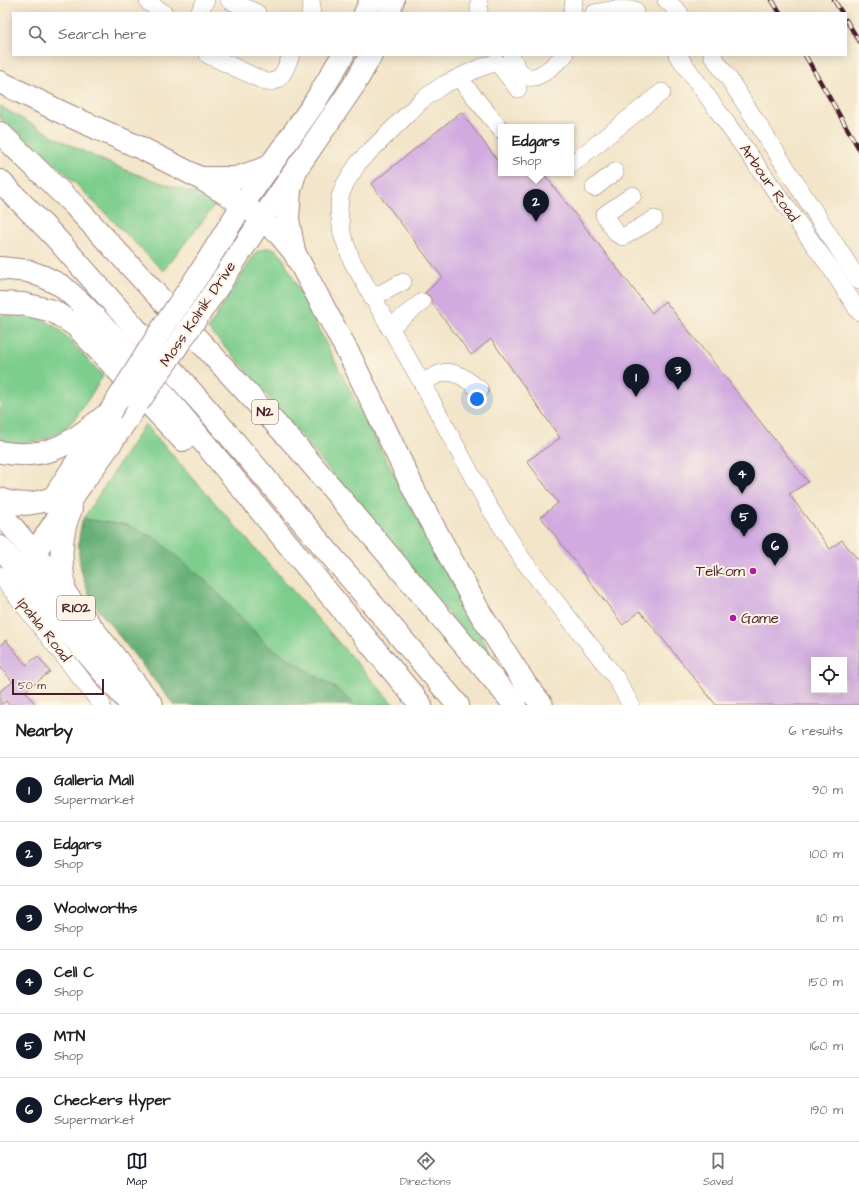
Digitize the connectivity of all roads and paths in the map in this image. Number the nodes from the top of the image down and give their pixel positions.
1 (148, 0) edge
2 (206, 0) edge
3 (217, 0) edge
4 (229, 0) edge
5 (312, 0) edge
6 (371, 0) edge
7 (479, 0) edge
8 (574, 0) edge
9 (666, 0) edge
10 (633, 8) edge
11 (162, 12) edge
12 (200, 12) edge
13 (212, 12) edge
14 (255, 12) edge
15 (310, 12) edge
16 (365, 12) edge
17 (479, 12) edge
18 (572, 12) edge
19 (599, 12) edge
20 (679, 12) edge
21 (210, 56) edge
22 (291, 56) edge
23 (342, 56) edge
24 (370, 56) edge
25 (564, 56) edge
26 (678, 56) edge
27 (713, 56) edge
28 (504, 57) edge
29 (459, 78) junction
30 (0, 82) edge
31 (518, 90) dead end
32 (662, 92) dead end
33 (498, 126) edge
34 (0, 133) edge
35 (574, 162) edge
36 (269, 167) junction
37 (296, 170) junction
38 (616, 172) dead end
39 (200, 178) junction
40 (0, 181) edge
41 (594, 188) dead end
42 (633, 195) dead end
43 (243, 204) junction
44 (262, 219) junction
45 (654, 219) dead end
46 (294, 252) junction
47 (0, 268) edge
48 (859, 281) edge
49 (403, 282) dead end
50 (372, 298) junction
51 (422, 302) dead end
52 (0, 303) edge
53 (859, 312) edge
54 (389, 328) junction
55 (422, 383) junction
56 (480, 390) dead end
57 (103, 427) junction
58 (0, 452) edge
59 (88, 474) junction
60 (54, 498) junction
61 (0, 499) edge
62 (0, 512) edge
63 (29, 547) junction
64 (8, 563) edge
65 (65, 594) junction
66 (358, 629) junction
67 (102, 705) edge
68 (131, 705) edge
69 (152, 705) edge
70 (421, 705) edge
71 (458, 705) edge
72 (514, 705) edge
73 (542, 705) edge
74 (631, 705) edge

1 - 11 street
2 - 12 street
3 - 13 street
4 - 14 street
5 - 15 street
6 - 16 main road
7 - 17 street
8 - 18 street
9 - 20 street
10 - 19 street
21 - 22 street
23 - 36 main road, Moss Kolnik Drive
24 - 37 main road, Moss Kolnik Drive
25 - 28 street
26 - 53 street, Arbour Road
27 - 48 street, Arbour Road
28 - 29 street
28 - 31 street
29 - 33 street
29 - 50 street
30 - 39 main road
32 - 35 street
34 - 72 main road, N2
36 - 39 main road
36 - 43 main road, Moss Kolnik Drive
37 - 44 main road, Moss Kolnik Drive
37 - 46 main road
38 - 41 street
39 - 43 main road
40 - 71 main road
42 - 45 street
43 - 44 main road
43 - 57 main road, Moss Kolnik Drive, bridge
44 - 46 main road
44 - 57 main road, Moss Kolnik Drive, bridge
46 - 73 main road
47 - 66 main road
49 - 50 street
50 - 54 street
51 - 54 street
52 - 66 main road
54 - 55 street
55 - 56 street
55 - 74 street
57 - 58 main road
57 - 59 main road, Moss Kolnik Drive
57 - 60 main road, Moss Kolnik Drive
59 - 63 main road, Moss Kolnik Drive
59 - 65 main road
60 - 61 main road
60 - 63 main road, Moss Kolnik Drive
62 - 63 main road, R102
63 - 64 main road, Moss Kolnik Drive
63 - 65 main road, R102
64 - 67 street, Ipahla Road
64 - 68 main road, R102
65 - 69 main road, R102
66 - 70 main road

